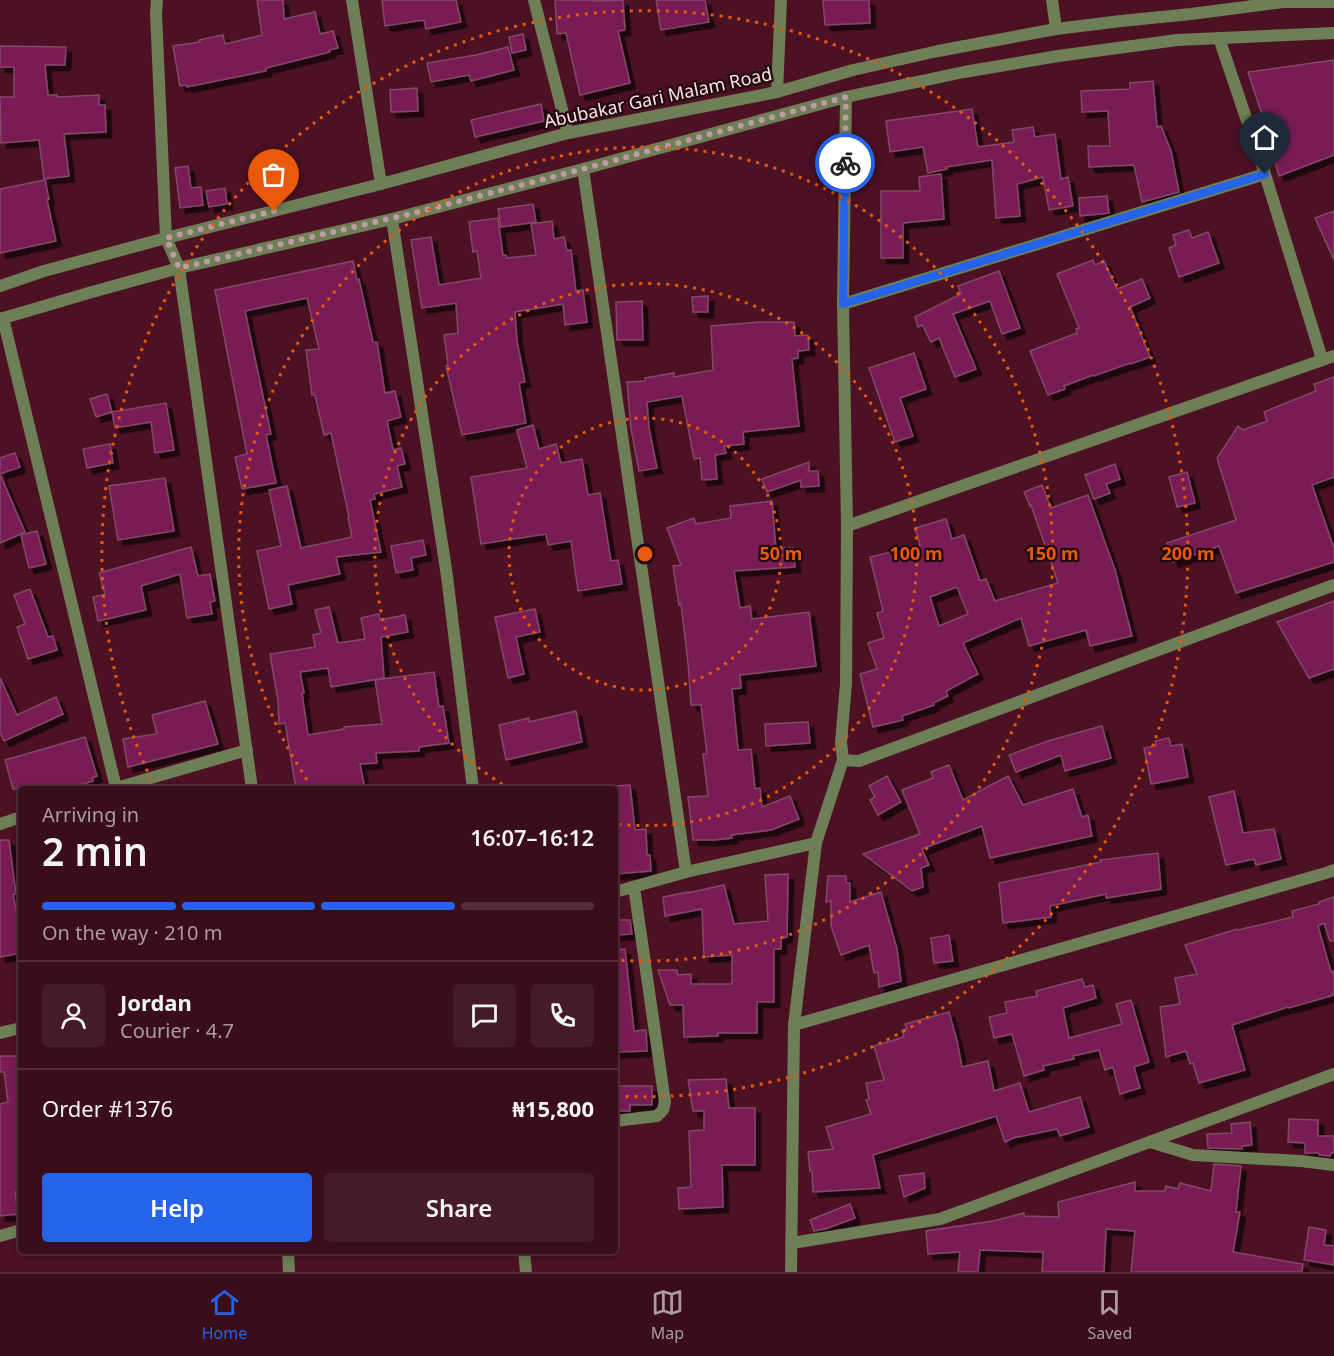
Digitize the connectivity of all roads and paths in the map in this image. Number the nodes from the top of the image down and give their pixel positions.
1 (157, 0) edge
2 (352, 0) edge
3 (534, 0) edge
4 (781, 0) edge
5 (1052, 0) edge
6 (1284, 1) edge
7 (1334, 2) edge
8 (1056, 29) junction
9 (1334, 33) edge
10 (1219, 38) junction
11 (777, 92) junction
12 (846, 97) junction
13 (568, 133) junction
14 (583, 169) junction
15 (1265, 174) junction
16 (381, 184) junction
17 (393, 219) junction
18 (166, 238) junction
19 (179, 268) junction
20 (0, 286) edge
21 (843, 304) junction
22 (2, 318) edge
23 (1328, 358) edge
24 (846, 526) junction
25 (1334, 585) edge
26 (247, 750) junction
27 (843, 759) junction
28 (114, 786) edge
29 (125, 786) edge
30 (252, 786) edge
31 (473, 786) edge
32 (18, 818) edge
33 (0, 824) edge
34 (816, 843) junction
35 (1334, 870) edge
36 (686, 872) junction
37 (634, 887) junction
38 (618, 891) edge
39 (794, 1026) junction
40 (18, 1029) edge
41 (0, 1033) edge
42 (1334, 1074) edge
43 (618, 1121) edge
44 (1150, 1142) junction
45 (1334, 1165) edge
46 (18, 1231) edge
47 (0, 1236) edge
48 (792, 1243) junction
49 (288, 1254) edge
50 (524, 1254) edge
51 (289, 1272) edge
52 (526, 1272) edge
53 (791, 1272) edge

1 - 18 street
2 - 16 street
3 - 13 street
4 - 11 street
5 - 8 street
6 - 7 street, Abubakar Gari Malam Road
6 - 8 street, Abubakar Gari Malam Road
8 - 11 street, Abubakar Gari Malam Road
9 - 10 street
10 - 12 street
10 - 15 street
11 - 13 street, Abubakar Gari Malam Road
12 - 14 street
12 - 21 street
13 - 16 street, Abubakar Gari Malam Road
14 - 17 street
14 - 36 street
15 - 21 street
15 - 23 street
16 - 18 street, Abubakar Gari Malam Road
17 - 19 street
17 - 31 street
18 - 19 street
18 - 20 street, Abubakar Gari Malam Road
19 - 22 street
19 - 26 street
21 - 24 street
22 - 28 street
23 - 24 street
24 - 27 street
25 - 27 street
26 - 29 street
26 - 30 street
27 - 34 street
32 - 33 street
34 - 36 street
34 - 39 street
35 - 39 street
36 - 37 street
37 - 38 street
37 - 43 street
39 - 48 street
40 - 41 street
42 - 44 street
44 - 45 street
44 - 48 street
46 - 47 street
48 - 53 street
49 - 51 street
50 - 52 street

